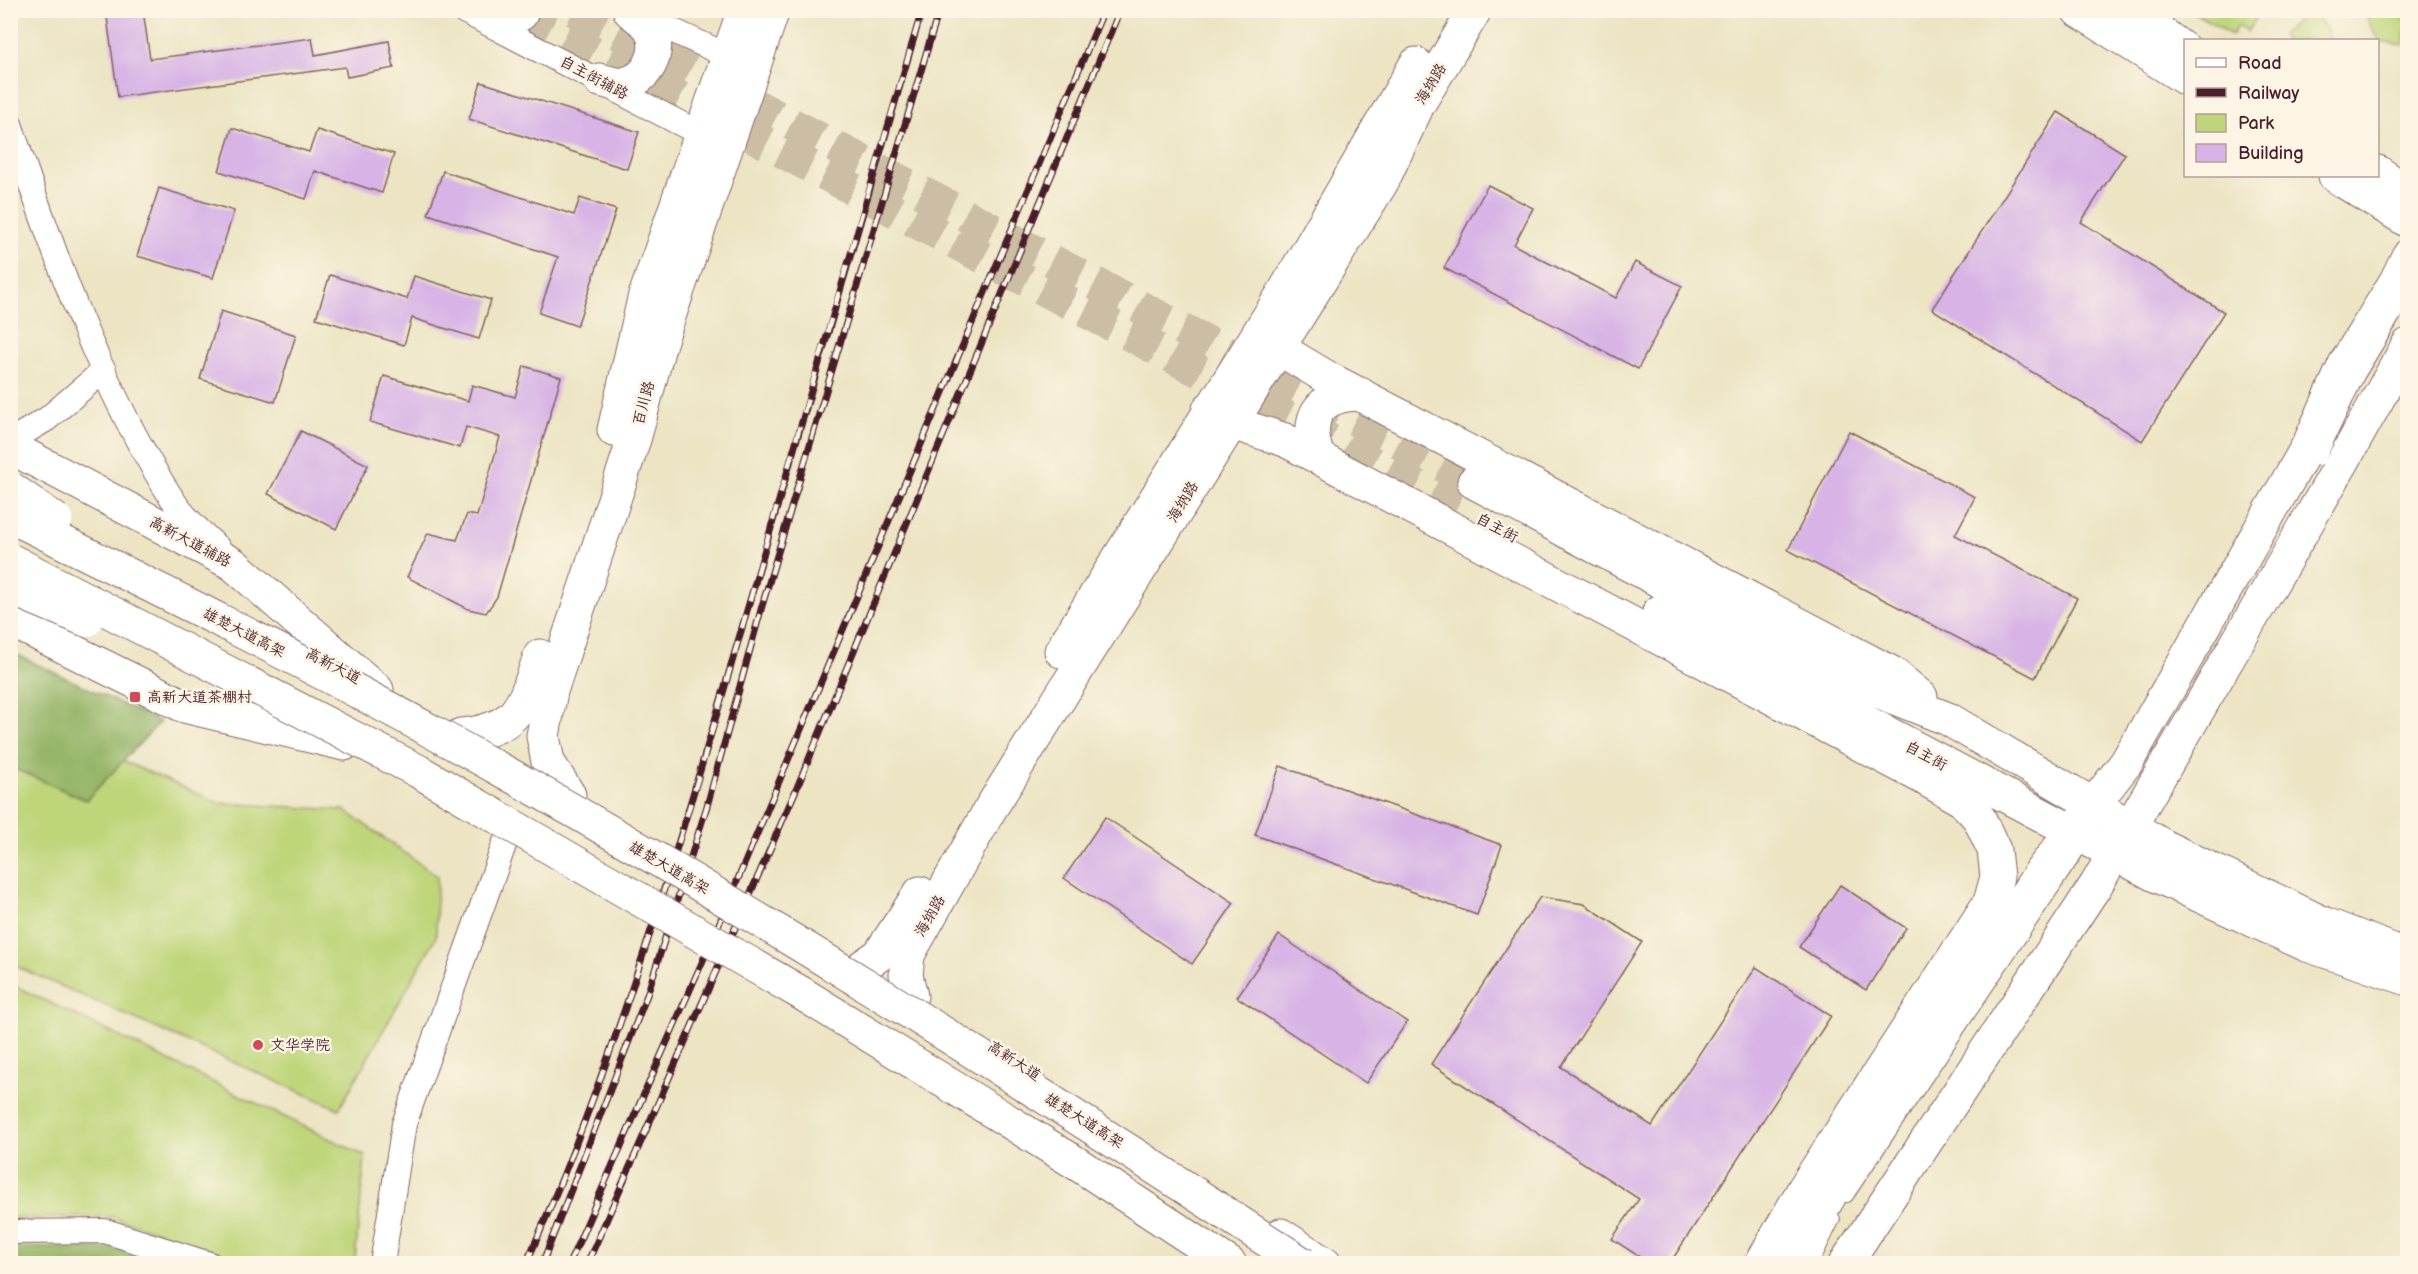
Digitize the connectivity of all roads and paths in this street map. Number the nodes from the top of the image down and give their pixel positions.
1 (462, 10) edge
2 (744, 10) edge
3 (773, 10) edge
4 (1448, 10) edge
5 (1475, 10) edge
6 (2078, 10) edge
7 (629, 11) edge
8 (2146, 16) edge
9 (2184, 49) edge
10 (740, 62) junction
11 (2184, 78) edge
12 (600, 80) junction
13 (10, 124) edge
14 (713, 140) junction
15 (2379, 173) edge
16 (2338, 177) edge
17 (2408, 193) edge
18 (2408, 221) edge
19 (2408, 256) edge
20 (2408, 294) edge
21 (1268, 341) junction
22 (2408, 345) edge
23 (104, 370) junction
24 (1360, 394) junction
25 (1221, 416) junction
26 (10, 441) edge
27 (10, 447) edge
28 (1318, 457) junction
29 (2311, 472) dead end
30 (10, 488) edge
31 (10, 501) edge
32 (10, 516) edge
33 (10, 560) edge
34 (233, 564) junction
35 (10, 572) edge
36 (141, 580) junction
37 (10, 588) edge
38 (10, 620) edge
39 (2202, 657) dead end
40 (377, 690) junction
41 (1827, 700) junction
42 (302, 710) junction
43 (1948, 719) junction
44 (461, 735) junction
45 (344, 744) junction
46 (1920, 776) junction
47 (578, 801) joint
48 (2102, 822) junction
49 (508, 834) junction
50 (558, 864) dead end
51 (822, 940) dead end
52 (2408, 956) edge
53 (863, 966) junction
54 (2408, 979) edge
55 (911, 996) junction
56 (789, 1000) dead end
57 (1268, 1226) junction
58 (10, 1232) edge
59 (209, 1263) edge
60 (382, 1263) edge
61 (1210, 1263) edge
62 (1230, 1263) edge
63 (1285, 1263) edge
64 (1303, 1263) edge
65 (1325, 1263) edge
66 (1761, 1263) edge
67 (1790, 1263) edge
68 (1812, 1263) edge
69 (1845, 1263) edge

1 - 12 street, 自主街辅路
2 - 10 main road, 百川路
3 - 10 main road, 百川路
4 - 21 main road, 海纳路
5 - 21 main road, 海纳路
6 - 11 main road
7 - 10 street
7 - 12 main road
8 - 9 main road
10 - 14 main road, 百川路
12 - 14 street, 自主街辅路
13 - 23 street
14 - 44 main road, 百川路
14 - 47 main road, 百川路
15 - 17 main road
16 - 18 main road
19 - 48 main road
20 - 29 lane
21 - 24 main road
21 - 25 main road, 海纳路
22 - 48 main road
23 - 26 street
23 - 34 street
24 - 28 main road
24 - 43 main road
25 - 28 main road
25 - 53 main road, 海纳路
25 - 55 main road, 海纳路
27 - 34 main road, 高新大道辅路
28 - 46 main road
30 - 36 main road, bridge
31 - 40 main road, 高新大道
32 - 36 main road, 雄楚大道高架, bridge
33 - 42 main road, bridge
34 - 40 main road, 高新大道辅路
35 - 45 main road
36 - 64 main road, 雄楚大道高架, bridge
37 - 42 main road, bridge
38 - 45 main road
39 - 48 lane
40 - 44 main road, 高新大道
41 - 43 main road, 自主街
41 - 46 main road
41 - 48 main road, 自主街
42 - 62 main road, bridge
43 - 48 main road, 自主街
44 - 47 main road, 高新大道
45 - 49 main road
46 - 66 main road
48 - 52 main road, 自主街
48 - 54 main road, 自主街
48 - 67 main road
48 - 68 lane
48 - 69 main road
49 - 50 main road
49 - 60 street
51 - 53 main road, 高新大道
53 - 55 main road, 高新大道
55 - 57 main road, 高新大道
56 - 61 main road
57 - 63 main road
57 - 65 main road, 高新大道
58 - 59 street

